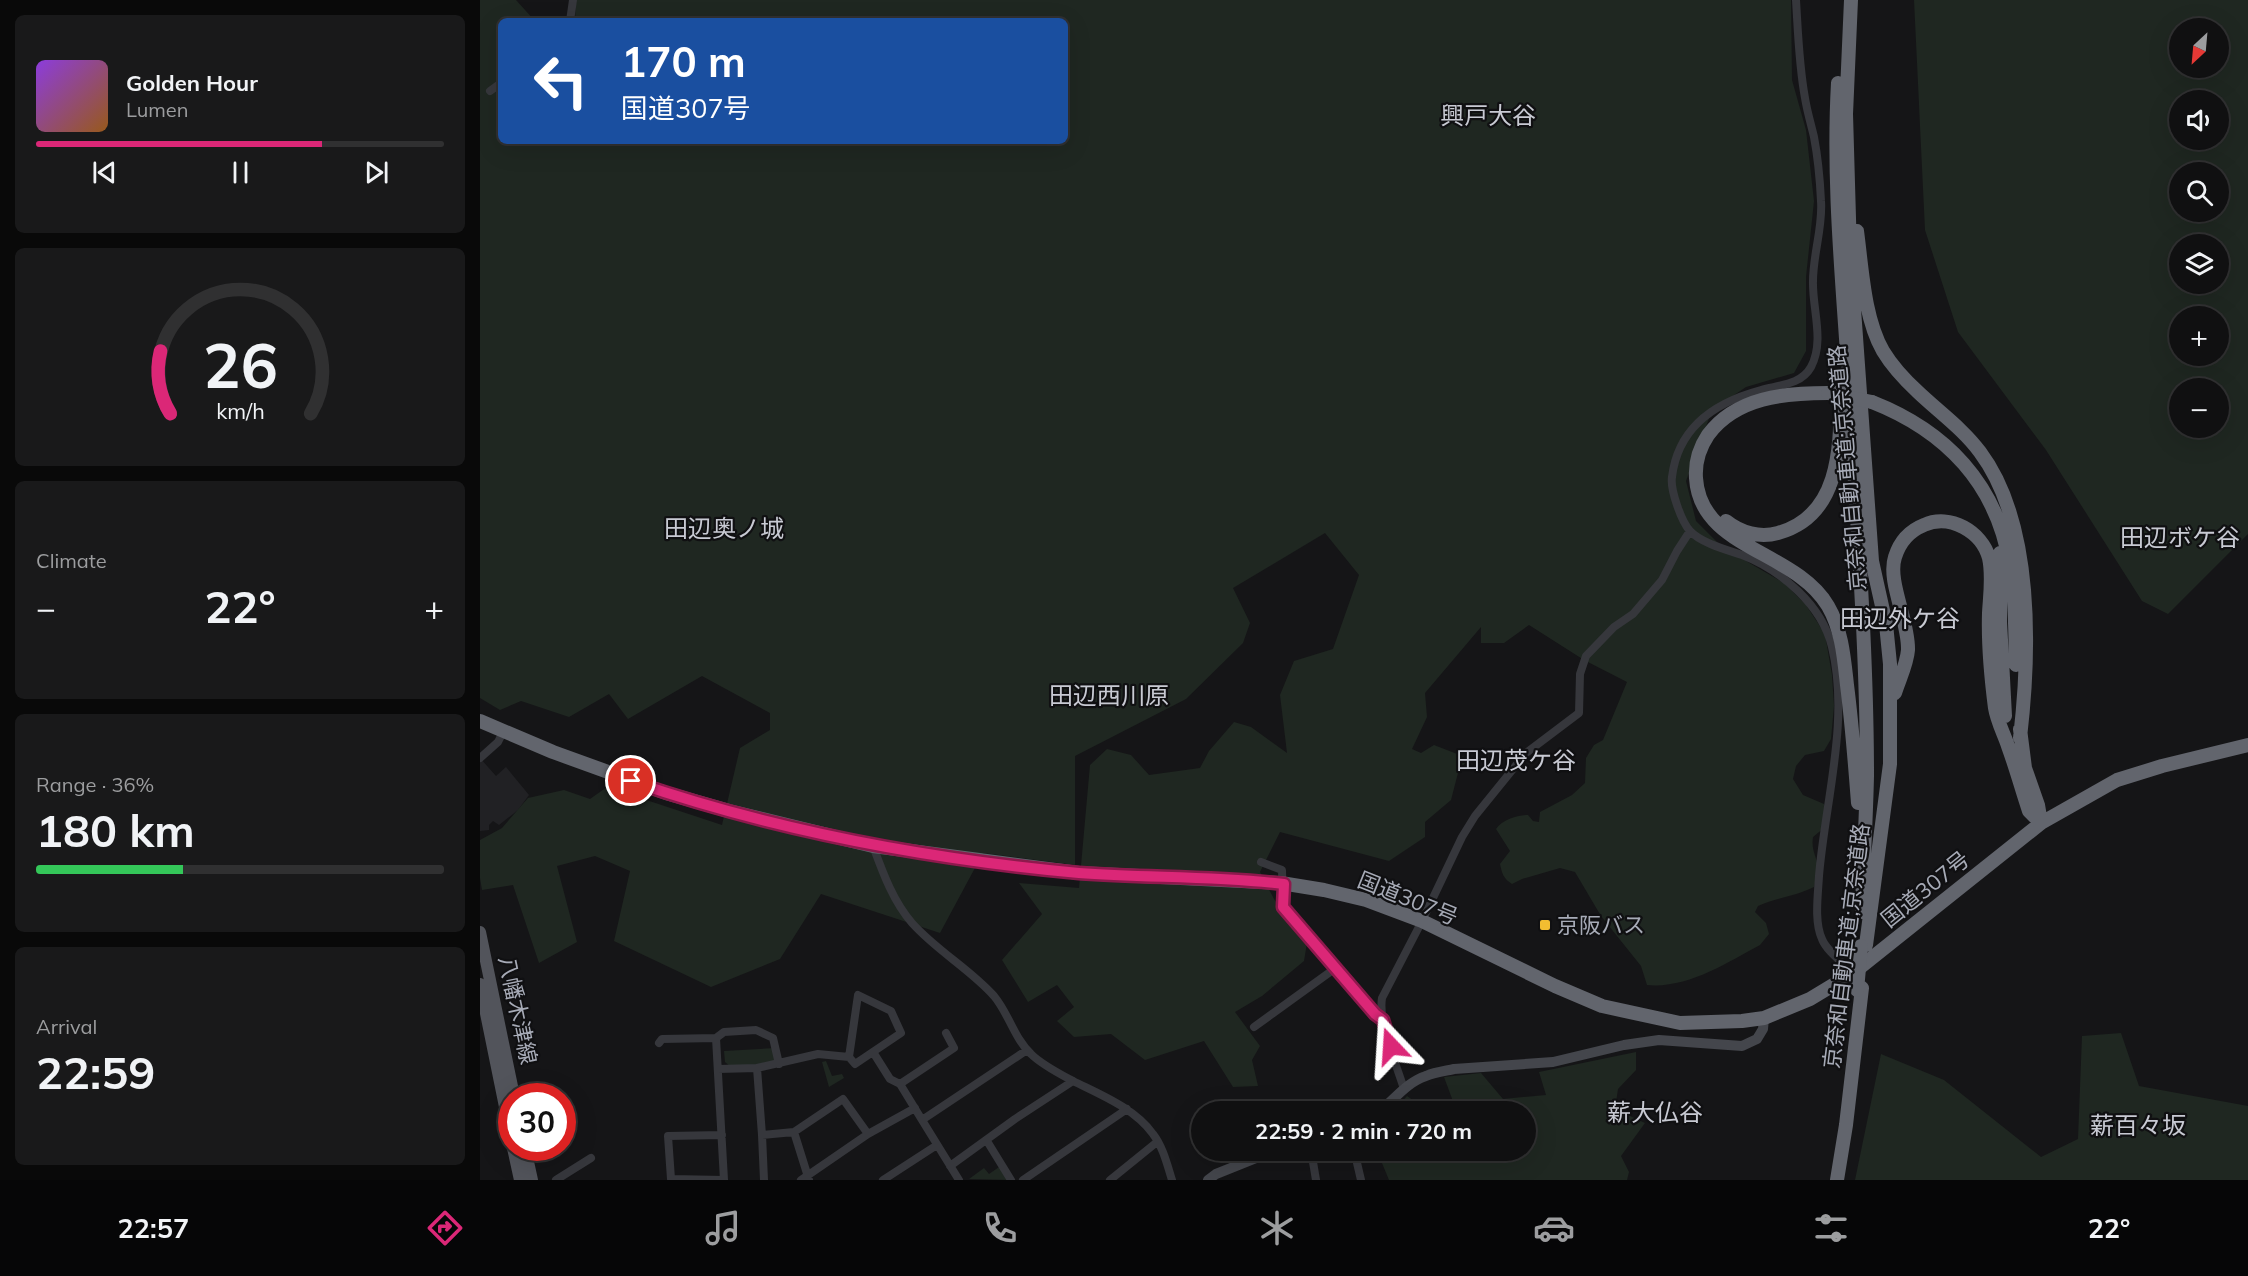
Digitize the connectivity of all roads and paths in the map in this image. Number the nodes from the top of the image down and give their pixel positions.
1 (573, 0) edge
2 (1796, 0) edge
3 (1844, 0) edge
4 (1851, 0) edge
5 (570, 18) edge
6 (498, 85) edge
7 (490, 91) dead end
8 (1846, 140) junction
9 (1836, 153) junction
10 (1829, 398) junction
11 (1872, 407) junction
12 (1690, 531) junction
13 (1891, 708) junction
14 (480, 721) edge
15 (503, 732) junction
16 (2020, 738) junction
17 (2248, 745) edge
18 (2009, 748) junction
19 (480, 758) edge
20 (2041, 823) junction
21 (873, 846) junction
22 (1261, 862) dead end
23 (1284, 884) junction
24 (1861, 920) junction
25 (1422, 921) junction
26 (480, 932) edge
27 (1863, 946) junction
28 (1337, 967) junction
29 (1854, 973) junction
30 (480, 984) edge
31 (1859, 989) junction
32 (482, 1009) edge
33 (1764, 1018) junction
34 (1383, 1020) junction
35 (1254, 1027) dead end
36 (945, 1033) dead end
37 (716, 1038) junction
38 (659, 1043) dead end
39 (1027, 1050) junction
40 (873, 1052) junction
41 (849, 1057) junction
42 (779, 1064) junction
43 (757, 1068) junction
44 (718, 1069) junction
45 (1073, 1081) junction
46 (499, 1083) edge
47 (511, 1083) edge
48 (900, 1084) junction
49 (1404, 1089) junction
50 (1390, 1101) edge
51 (915, 1108) junction
52 (1127, 1109) junction
53 (922, 1120) junction
54 (794, 1132) junction
55 (868, 1134) junction
56 (722, 1135) junction
57 (762, 1135) junction
58 (987, 1141) junction
59 (1157, 1142) junction
60 (937, 1145) junction
61 (591, 1158) dead end
62 (516, 1161) edge
63 (528, 1161) edge
64 (1248, 1161) edge
65 (1313, 1161) edge
66 (1357, 1161) edge
67 (950, 1166) junction
68 (806, 1179) edge
69 (520, 1180) edge
70 (532, 1180) edge
71 (556, 1180) edge
72 (724, 1180) edge
73 (764, 1180) edge
74 (883, 1180) edge
75 (959, 1180) edge
76 (1011, 1180) edge
77 (1023, 1180) edge
78 (1110, 1180) edge
79 (1172, 1180) edge
80 (1208, 1180) edge
81 (1316, 1180) edge
82 (1361, 1180) edge
83 (1832, 1180) edge
84 (1837, 1180) edge

1 - 5 street
2 - 12 street
3 - 9 highway, 京奈和自動車道;京奈道路
4 - 8 highway, 京奈和自動車道;京奈道路
6 - 7 street
8 - 13 highway, 京奈和自動車道;京奈道路
8 - 16 highway
9 - 10 highway
9 - 24 highway, 京奈和自動車道;京奈道路
10 - 11 highway
10 - 24 highway
11 - 16 highway
11 - 18 highway
12 - 25 street
12 - 29 street
13 - 18 highway
13 - 27 highway, 京奈和自動車道;京奈道路
14 - 15 highway, 国道307号
15 - 19 street
15 - 21 highway, 国道307号
16 - 20 highway
17 - 20 highway, 国道307号
18 - 20 highway
20 - 29 highway, 国道307号
21 - 23 highway, 国道307号
21 - 39 street
22 - 23 street
23 - 25 highway, 国道307号
23 - 28 street
24 - 27 highway, 京奈和自動車道;京奈道路
25 - 33 highway, 国道307号
25 - 34 street
26 - 47 main road, 八幡木津線
27 - 31 highway, 京奈和自動車道;京奈道路
28 - 34 street
28 - 35 street
29 - 33 highway, 国道307号
30 - 32 main road, 八幡木津線
31 - 83 highway, 京奈和自動車道;京奈道路
31 - 84 highway, 京奈和自動車道;京奈道路
32 - 46 main road, 八幡木津線
33 - 49 street
34 - 49 street
36 - 48 street
37 - 38 street
37 - 42 street
37 - 44 street
39 - 45 street
39 - 53 street
40 - 41 street
40 - 41 street
40 - 48 street
41 - 42 street
42 - 43 street
43 - 44 street
43 - 57 street
44 - 56 street
45 - 52 street
45 - 58 street
48 - 51 street
49 - 50 street
51 - 53 street
51 - 55 street
52 - 59 street
52 - 77 street
53 - 60 street
54 - 55 street
54 - 57 street
54 - 68 street
55 - 68 street
56 - 72 street
56 - 72 street
57 - 73 street
58 - 67 street
58 - 76 street
59 - 78 street
59 - 79 street
60 - 67 street
60 - 74 street
61 - 71 street
62 - 69 main road
63 - 70 main road
64 - 80 street
65 - 81 street
66 - 82 street
67 - 75 street

